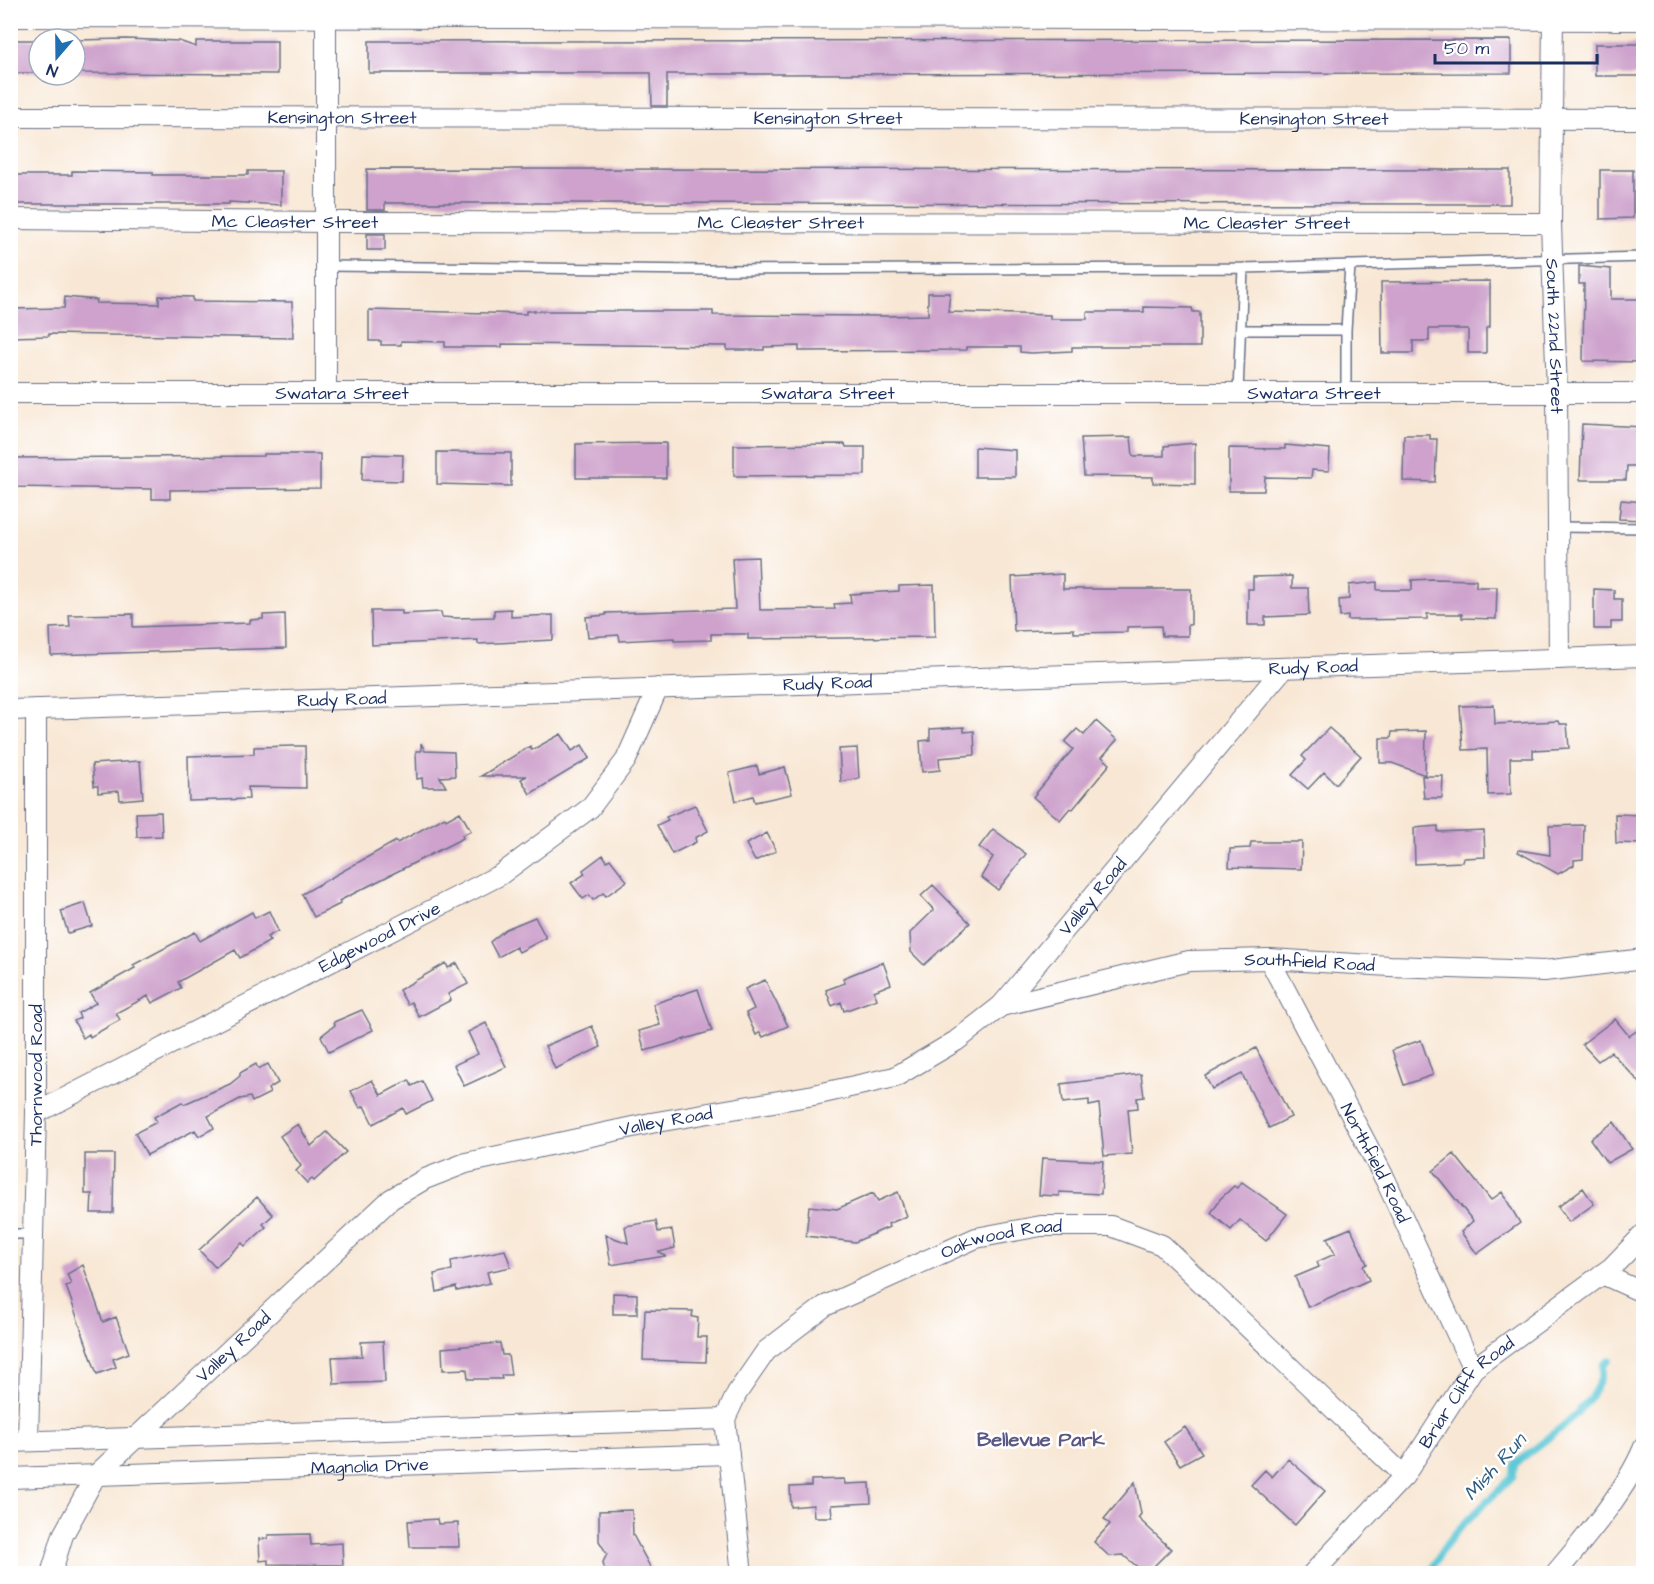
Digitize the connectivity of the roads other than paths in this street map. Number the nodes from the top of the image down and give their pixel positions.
1 (326, 14) edge
2 (1553, 15) edge
3 (10, 17) edge
4 (1644, 20) edge
5 (10, 117) edge
6 (328, 118) junction
7 (1553, 118) junction
8 (1644, 119) edge
9 (10, 219) edge
10 (328, 222) junction
11 (1551, 223) junction
12 (1644, 257) edge
13 (1553, 258) junction
14 (1350, 265) junction
15 (327, 266) junction
16 (1243, 268) junction
17 (1243, 330) junction
18 (1346, 330) junction
19 (326, 391) junction
20 (1238, 392) junction
21 (1346, 392) junction
22 (10, 393) edge
23 (1557, 393) junction
24 (1644, 393) edge
25 (1558, 527) junction
26 (1644, 528) edge
27 (1644, 657) edge
28 (1559, 659) junction
29 (1282, 669) junction
30 (658, 688) junction
31 (36, 709) junction
32 (10, 710) edge
33 (1269, 959) junction
34 (1644, 959) edge
35 (1001, 1006) junction
36 (36, 1113) junction
37 (10, 1234) edge
38 (33, 1234) junction
39 (1644, 1234) edge
40 (1602, 1274) junction
41 (1644, 1293) edge
42 (1473, 1369) junction
43 (725, 1419) junction
44 (138, 1437) junction
45 (19, 1442) edge
46 (1644, 1447) edge
47 (729, 1454) junction
48 (96, 1475) junction
49 (1404, 1476) junction
50 (10, 1478) edge
51 (51, 1574) edge
52 (742, 1574) edge
53 (1312, 1574) edge
54 (1555, 1574) edge

1 - 2 street
1 - 3 street
1 - 6 street
2 - 4 street
2 - 7 street, South 22nd Street
5 - 6 street, Kensington Street
6 - 7 street, Kensington Street
6 - 10 street
7 - 8 street, Kensington Street
7 - 11 street, South 22nd Street
9 - 10 street, Mc Cleaster Street
10 - 11 street, Mc Cleaster Street
10 - 15 street
11 - 13 street, South 22nd Street
12 - 13 lane
13 - 14 lane
13 - 23 street, South 22nd Street
14 - 16 lane
14 - 18 lane
15 - 16 lane
15 - 19 street
16 - 17 lane
17 - 18 lane
17 - 20 lane
18 - 21 lane
19 - 20 street, Swatara Street
19 - 22 street, Swatara Street
20 - 21 street, Swatara Street
21 - 23 street, Swatara Street
23 - 24 street, Swatara Street
23 - 25 street, South 22nd Street
25 - 26 lane
25 - 28 street, South 22nd Street
27 - 28 street, Rudy Road
28 - 29 street, Rudy Road
29 - 30 street, Rudy Road
29 - 35 street, Valley Road
30 - 31 street, Rudy Road
30 - 36 street, Edgewood Drive
31 - 32 street, Rudy Road
31 - 36 street, Thornwood Road
33 - 34 street, Southfield Road
33 - 35 street, Southfield Road
33 - 42 street, Northfield Road
35 - 44 street, Valley Road
36 - 38 street, Thornwood Road
37 - 38 lane
38 - 45 street, Thornwood Road
39 - 40 street, Briar Cliff Road
40 - 41 street
40 - 42 street, Briar Cliff Road
42 - 49 street, Briar Cliff Road
43 - 44 street, Magnolia Drive
43 - 47 street
43 - 49 street, Oakwood Road
44 - 45 street, Magnolia Drive
44 - 48 street, Valley Road
46 - 54 street
47 - 48 street, Magnolia Drive
47 - 52 street
48 - 50 street, Magnolia Drive
48 - 51 street, Valley Road
49 - 53 street, Briar Cliff Road

